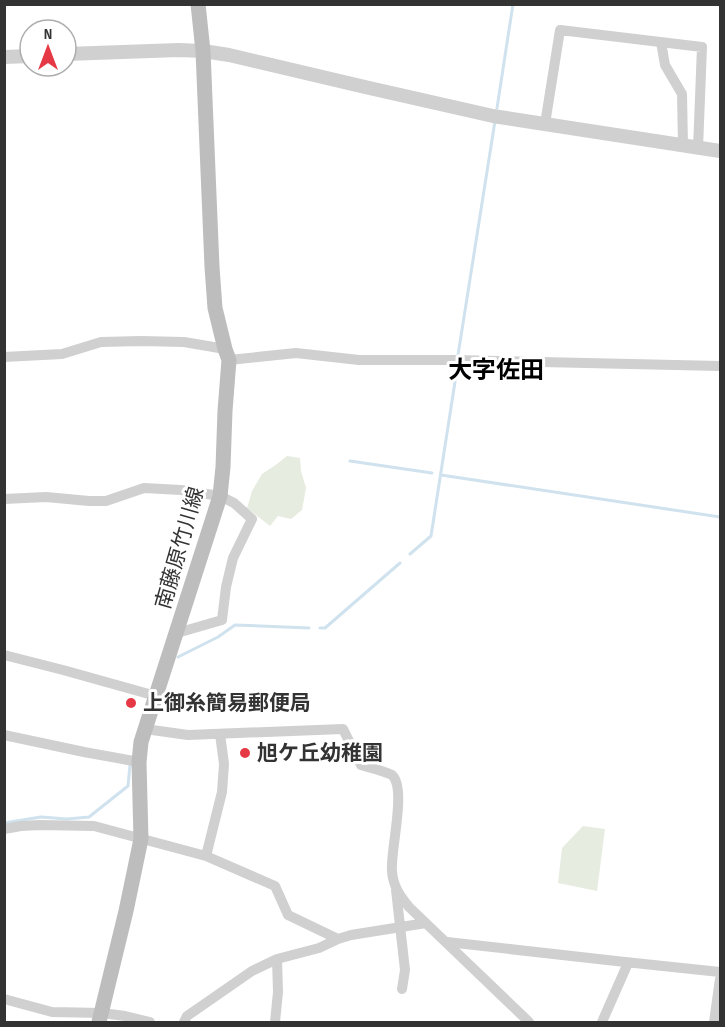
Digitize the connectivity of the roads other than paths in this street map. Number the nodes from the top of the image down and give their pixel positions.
1 (198, 4) edge
2 (661, 42) junction
3 (202, 51) junction
4 (78, 53) edge
5 (545, 124) junction
6 (683, 145) junction
7 (698, 148) junction
8 (720, 151) edge
9 (227, 355) junction
10 (4, 357) edge
11 (720, 366) edge
12 (220, 496) junction
13 (4, 499) edge
14 (177, 633) junction
15 (4, 655) edge
16 (156, 696) junction
17 (145, 729) junction
18 (220, 734) junction
19 (4, 735) edge
20 (139, 762) junction
21 (4, 829) edge
22 (141, 838) junction
23 (206, 855) junction
24 (396, 890) junction
25 (426, 923) junction
26 (400, 928) junction
27 (338, 939) junction
28 (446, 942) junction
29 (277, 959) junction
30 (628, 963) junction
31 (720, 972) edge
32 (720, 979) edge
33 (402, 989) dead end
34 (4, 999) edge
35 (100, 1018) edge
36 (150, 1023) edge
37 (184, 1023) edge
38 (275, 1023) edge
39 (529, 1023) edge
40 (602, 1023) edge
41 (714, 1023) edge

1 - 3 main road, 南藤原竹川線
2 - 5 street
2 - 6 street
2 - 7 street
3 - 4 street
3 - 5 street
3 - 9 main road, 南藤原竹川線
5 - 6 street
6 - 7 street
7 - 8 street
9 - 10 street
9 - 11 street
9 - 12 main road, 南藤原竹川線
12 - 13 street
12 - 14 main road, 南藤原竹川線
12 - 14 street
14 - 16 main road, 南藤原竹川線
15 - 16 street
16 - 17 main road, 南藤原竹川線
17 - 18 street
17 - 20 main road, 南藤原竹川線
18 - 23 street
18 - 24 street
19 - 20 street
20 - 22 main road, 南藤原竹川線
21 - 22 street
22 - 23 street
22 - 35 main road, 南藤原竹川線
23 - 27 street
24 - 25 street
24 - 26 street
25 - 26 street
25 - 28 street
26 - 27 street
26 - 33 street
27 - 29 street
28 - 30 street
28 - 39 street
29 - 37 street
29 - 38 street
30 - 31 street
30 - 40 street
32 - 41 street
34 - 35 street
35 - 36 street

